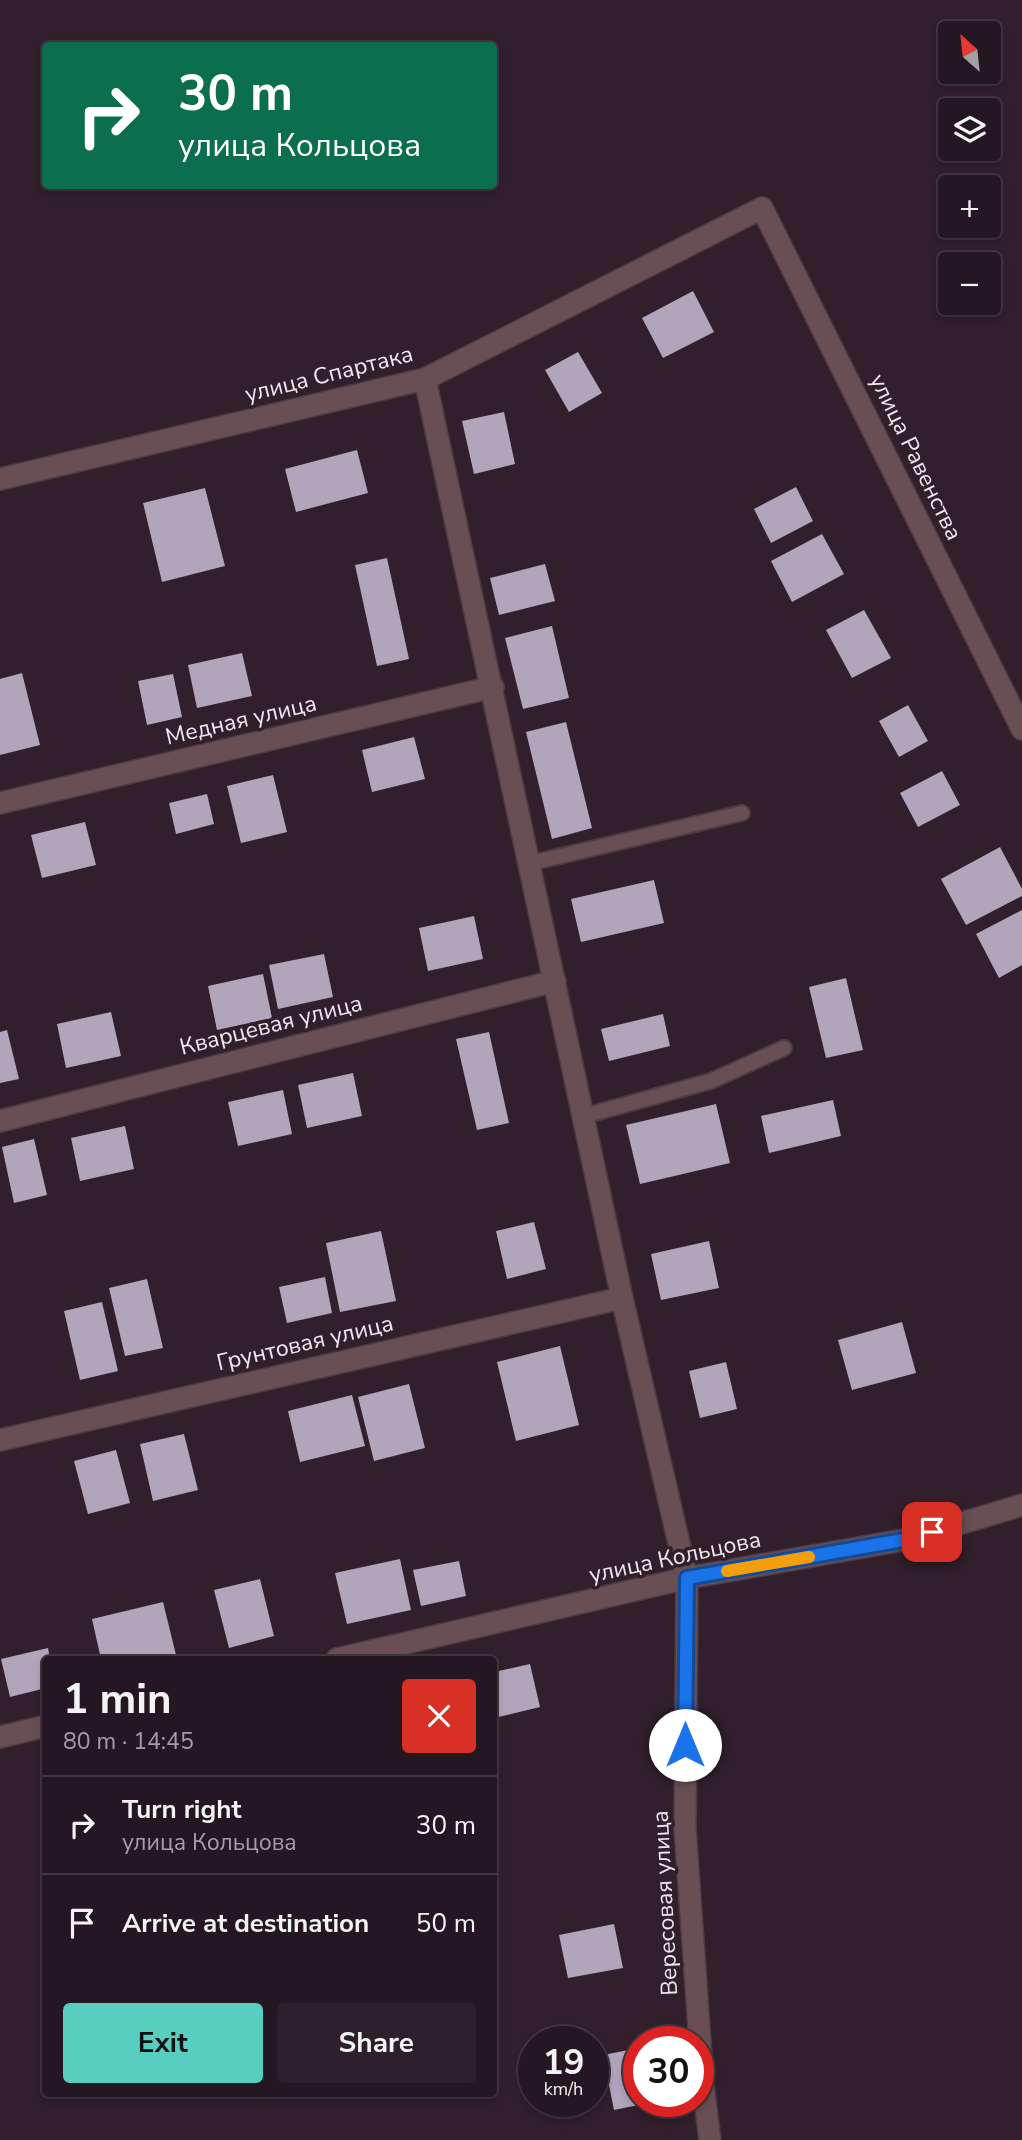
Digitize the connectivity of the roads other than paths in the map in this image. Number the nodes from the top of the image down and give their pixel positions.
1 (762, 208) joint
2 (425, 379) junction
3 (0, 479) edge
4 (493, 688) junction
5 (1022, 729) edge
6 (0, 803) edge
7 (742, 813) dead end
8 (531, 863) junction
9 (555, 981) junction
10 (784, 1048) dead end
11 (584, 1116) junction
12 (0, 1121) edge
13 (622, 1298) junction
14 (0, 1440) edge
15 (1022, 1504) edge
16 (687, 1578) junction
17 (350, 1656) edge
18 (42, 1727) edge
19 (0, 1737) edge
20 (710, 2140) edge

1 - 2 street, улица Спартака
1 - 5 street, улица Равенства
2 - 3 street, улица Спартака
2 - 4 street, Вересовая улица
4 - 6 street, Медная улица
4 - 8 street, Вересовая улица
7 - 8 lane
8 - 9 street, Вересовая улица
9 - 11 street, Вересовая улица
9 - 12 street, Кварцевая улица
10 - 11 lane
11 - 13 street, Вересовая улица
13 - 14 street, Грунтовая улица
13 - 16 street, Вересовая улица
15 - 16 street, улица Кольцова
16 - 17 street, улица Кольцова
16 - 20 street, Вересовая улица
18 - 19 street

